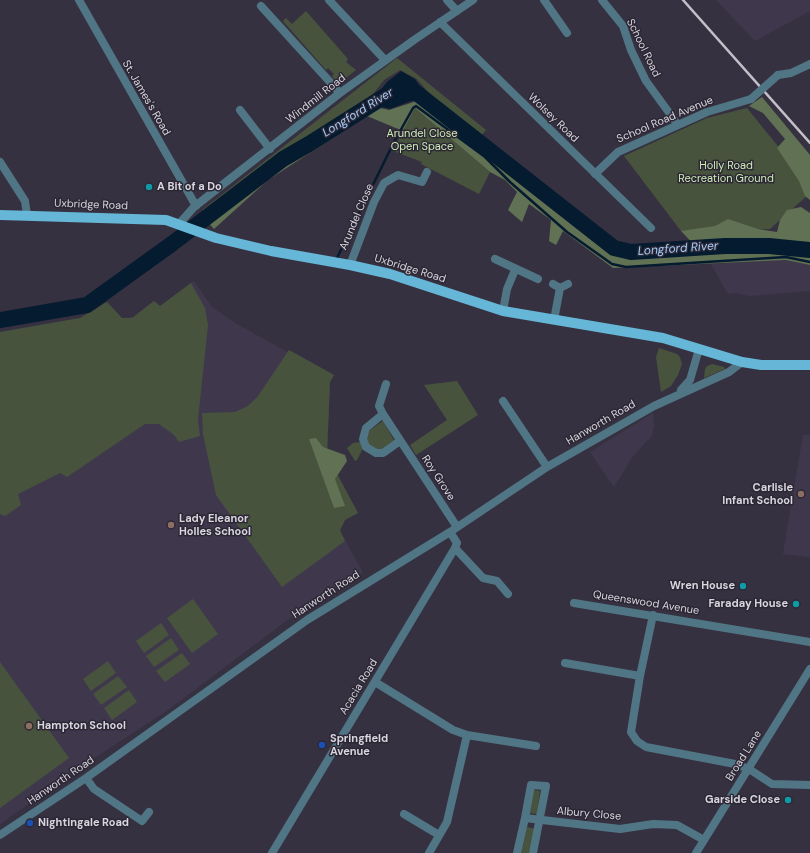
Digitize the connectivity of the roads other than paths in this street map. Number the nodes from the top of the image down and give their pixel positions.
1 (79, 0) edge
2 (329, 0) edge
3 (447, 0) edge
4 (473, 0) edge
5 (544, 0) edge
6 (602, 0) edge
7 (261, 6) dead end
8 (457, 11) junction
9 (440, 22) junction
10 (567, 33) dead end
11 (385, 60) junction
12 (810, 64) edge
13 (340, 93) junction
14 (240, 110) dead end
15 (678, 125) junction
16 (270, 149) junction
17 (0, 162) edge
18 (427, 172) dead end
19 (595, 174) junction
20 (196, 206) junction
21 (0, 215) edge
22 (27, 215) junction
23 (182, 225) junction
24 (651, 228) dead end
25 (495, 259) dead end
26 (350, 265) junction
27 (515, 270) junction
28 (538, 279) dead end
29 (560, 285) dead end
30 (504, 311) junction
31 (554, 320) junction
32 (699, 349) junction
33 (742, 362) junction
34 (810, 366) edge
35 (386, 384) dead end
36 (678, 394) junction
37 (503, 402) dead end
38 (383, 414) junction
39 (400, 441) junction
40 (546, 467) junction
41 (454, 530) junction
42 (455, 548) junction
43 (508, 594) dead end
44 (574, 602) dead end
45 (653, 615) junction
46 (810, 642) edge
47 (565, 663) dead end
48 (810, 669) edge
49 (640, 676) junction
50 (375, 682) junction
51 (467, 735) junction
52 (536, 746) dead end
53 (749, 769) junction
54 (86, 778) junction
55 (810, 785) edge
56 (149, 812) dead end
57 (404, 814) dead end
58 (525, 818) junction
59 (541, 820) junction
60 (0, 835) edge
61 (439, 835) junction
62 (704, 840) junction
63 (272, 853) edge
64 (429, 853) edge
65 (517, 853) edge
66 (533, 853) edge
67 (696, 853) edge

1 - 20 street, St. James's Road
2 - 11 street
3 - 8 street
4 - 8 street, Windmill Road
5 - 10 street
6 - 15 street, School Road
7 - 13 street
8 - 9 street, Windmill Road
9 - 11 street, Windmill Road
9 - 19 street, Wolsey Road
11 - 13 street, Windmill Road
12 - 15 street, School Road Avenue, bridge
13 - 16 street, Windmill Road
14 - 16 street
15 - 19 street, School Road Avenue
16 - 20 street, Windmill Road
17 - 22 street
18 - 26 street, Arundel Close
19 - 24 street, Wolsey Road
20 - 23 street, Windmill Road
21 - 22 main road, Uxbridge Road
22 - 23 main road, Uxbridge Road
23 - 26 main road, Uxbridge Road
25 - 27 street
26 - 30 main road, Uxbridge Road
27 - 28 street
27 - 30 street
29 - 31 street
30 - 31 main road, Uxbridge Road
31 - 32 main road, Uxbridge Road
32 - 33 main road, Uxbridge Road
32 - 36 street, Hanworth Road
33 - 34 main road, Uxbridge Road
33 - 36 street, Hanworth Road
35 - 38 street
36 - 40 street, Hanworth Road
37 - 40 street
38 - 39 street, Roy Grove
38 - 39 street
39 - 41 street, Roy Grove
40 - 41 street, Hanworth Road
41 - 42 street
41 - 54 street, Hanworth Road
42 - 43 street
42 - 50 street, Acacia Road
44 - 45 street, Queenswood Avenue
45 - 46 street, Queenswood Avenue
45 - 49 street
47 - 49 street
48 - 53 street, Broad Lane
49 - 53 street
50 - 51 street
50 - 63 street, Acacia Road
51 - 52 street
51 - 61 street
53 - 55 street
53 - 62 street, Broad Lane
54 - 56 street
54 - 60 street, Hanworth Road
57 - 61 street
58 - 59 street, Albury Close
58 - 59 street, Albury Close
58 - 65 street, Albury Close
59 - 62 street, Albury Close
59 - 66 street, Albury Close
61 - 64 street
62 - 67 street, Broad Lane

